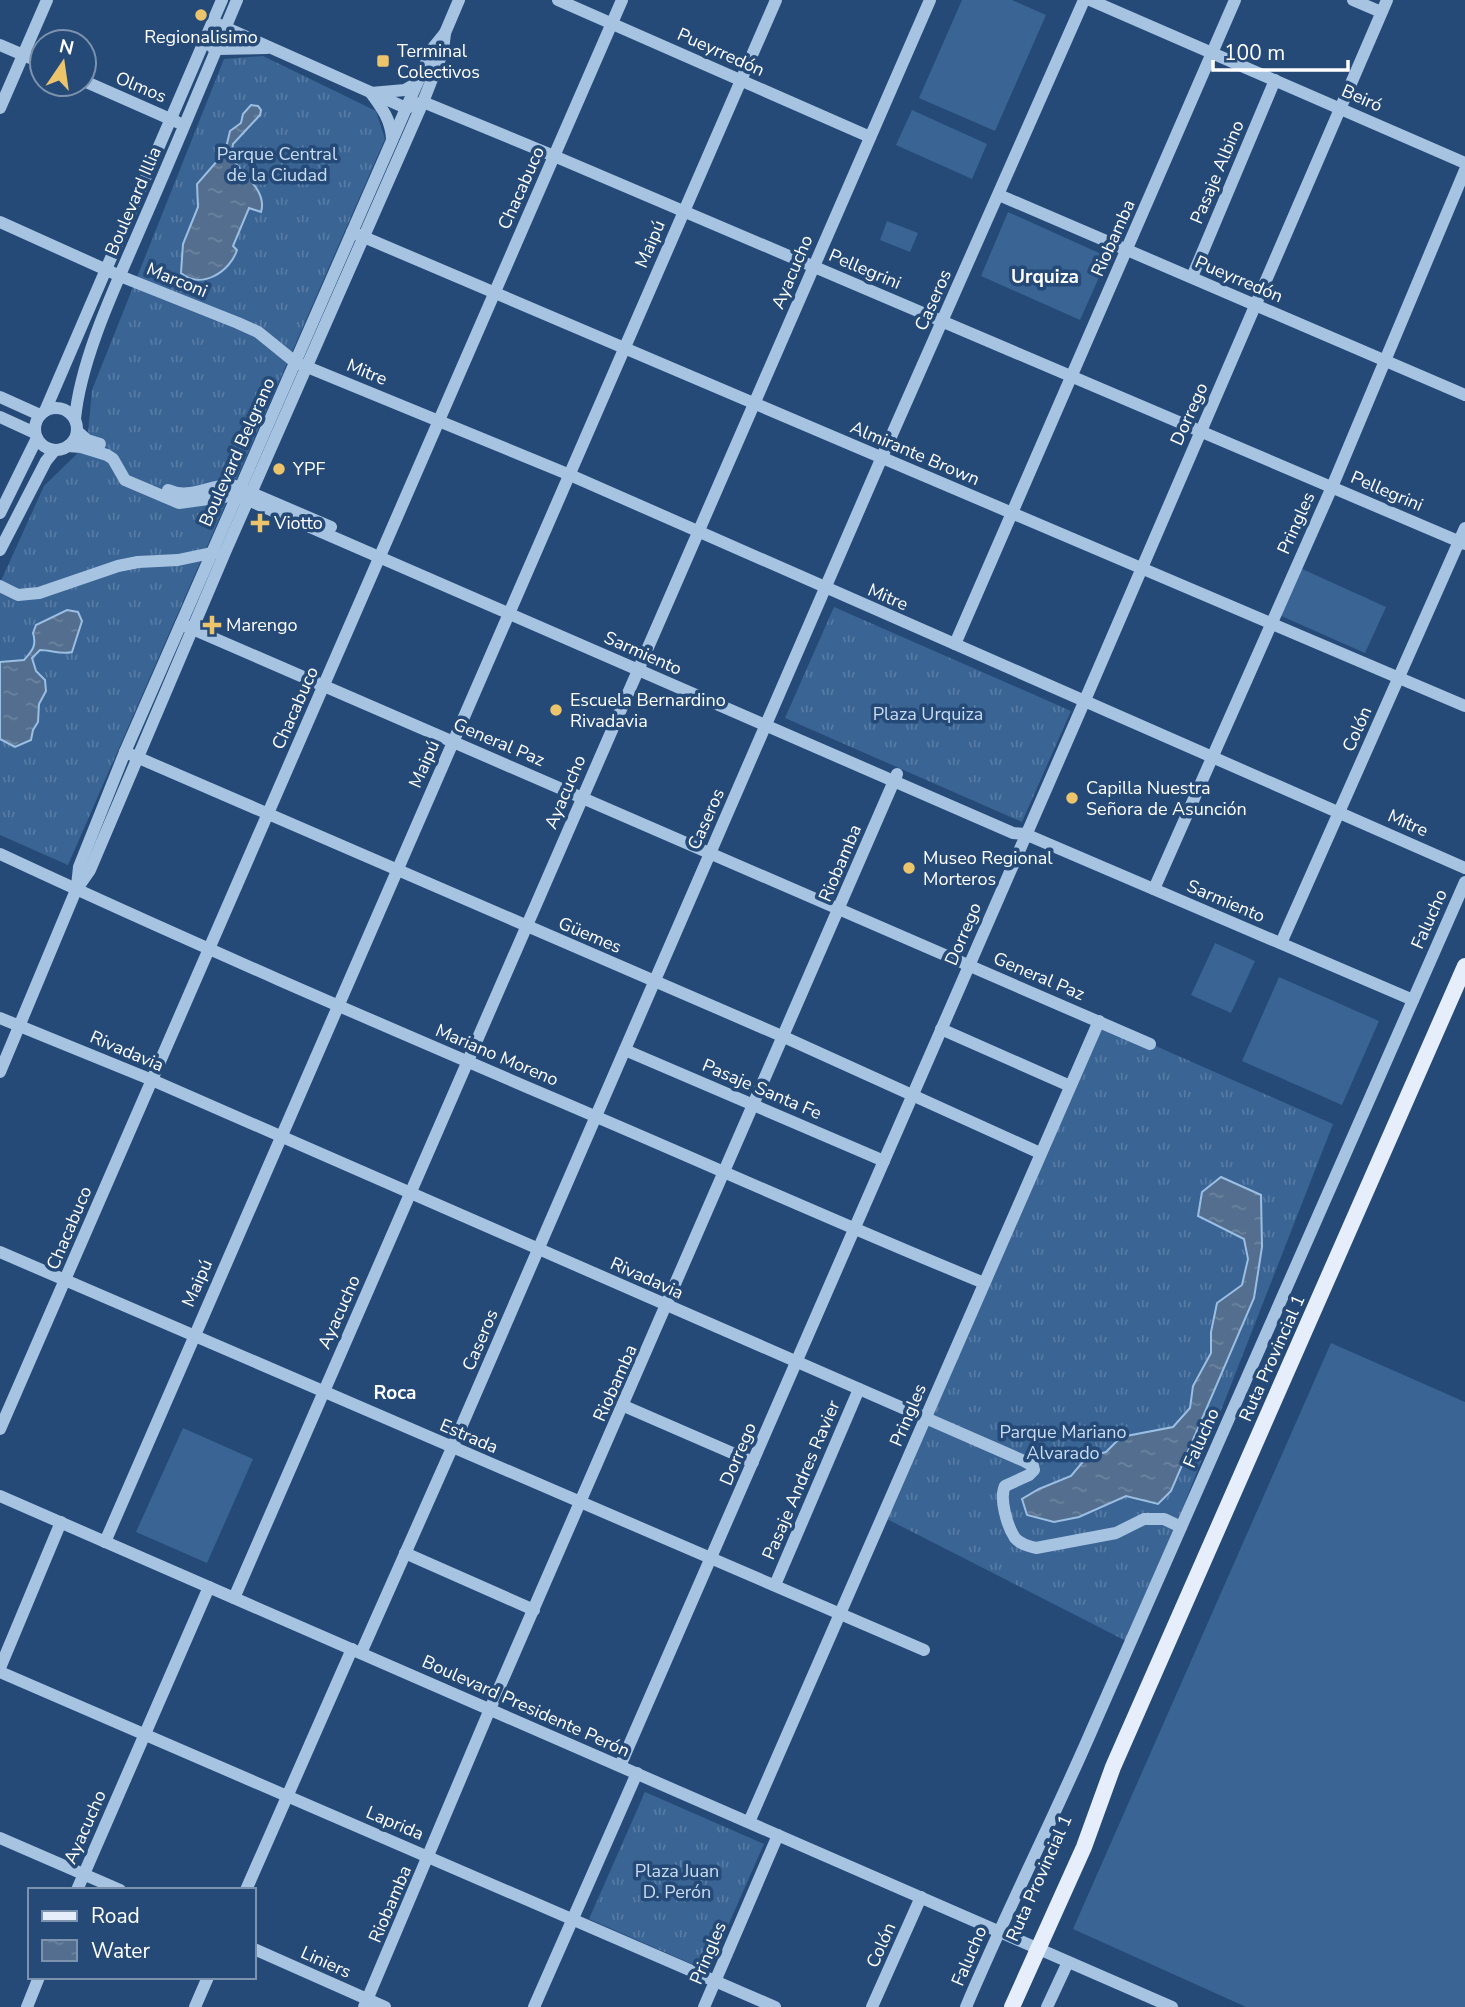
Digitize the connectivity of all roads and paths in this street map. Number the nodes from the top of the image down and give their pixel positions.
1 (47, 0) edge
2 (222, 0) edge
3 (237, 0) edge
4 (459, 0) edge
5 (558, 0) edge
6 (622, 0) edge
7 (776, 0) edge
8 (930, 0) edge
9 (1084, 0) edge
10 (1090, 0) edge
11 (1235, 0) edge
12 (1353, 0) edge
13 (1384, 6) edge
14 (612, 23) junction
15 (219, 25) junction
16 (445, 33) junction
17 (204, 43) junction
18 (0, 45) edge
19 (271, 47) junction
20 (217, 49) junction
21 (1213, 54) junction
22 (23, 55) junction
23 (28, 57) edge
24 (741, 80) junction
25 (1275, 80) junction
26 (417, 83) junction
27 (98, 87) edge
28 (371, 93) junction
29 (423, 102) junction
30 (0, 108) edge
31 (406, 108) junction
32 (1341, 108) junction
33 (171, 119) junction
34 (184, 125) junction
35 (870, 136) junction
36 (392, 141) junction
37 (554, 156) junction
38 (1465, 163) edge
39 (1465, 170) edge
40 (999, 195) junction
41 (683, 211) junction
42 (0, 222) edge
43 (357, 234) junction
44 (1127, 250) junction
45 (813, 266) junction
46 (107, 270) junction
47 (120, 276) junction
48 (1192, 277) junction
49 (495, 291) junction
50 (1255, 305) junction
51 (942, 321) junction
52 (626, 347) junction
53 (1386, 361) junction
54 (301, 364) junction
55 (1072, 376) junction
56 (1465, 395) edge
57 (0, 397) edge
58 (754, 402) junction
59 (43, 413) junction
60 (0, 417) edge
61 (439, 421) junction
62 (76, 425) junction
63 (1200, 431) junction
64 (36, 435) junction
65 (68, 446) junction
66 (55, 450) junction
67 (882, 457) junction
68 (570, 475) junction
69 (152, 487) junction
70 (1332, 487) junction
71 (244, 494) junction
72 (0, 513) edge
73 (1012, 513) junction
74 (1465, 528) edge
75 (697, 532) junction
76 (1462, 542) edge
77 (0, 550) edge
78 (226, 550) junction
79 (212, 553) junction
80 (382, 555) junction
81 (1141, 568) junction
82 (0, 586) edge
83 (825, 589) junction
84 (510, 610) junction
85 (1270, 623) junction
86 (187, 626) junction
87 (955, 645) junction
88 (638, 666) junction
89 (1398, 678) junction
90 (324, 685) junction
91 (1085, 700) junction
92 (1465, 706) edge
93 (768, 722) junction
94 (453, 742) junction
95 (131, 754) junction
96 (1212, 757) junction
97 (896, 778) junction
98 (582, 797) junction
99 (1339, 811) junction
100 (268, 813) junction
101 (1025, 834) junction
102 (711, 852) junction
103 (0, 854) edge
104 (83, 856) junction
105 (1465, 868) edge
106 (397, 869) junction
107 (48, 876) junction
108 (1465, 882) edge
109 (1154, 889) junction
110 (76, 890) junction
111 (840, 909) junction
112 (526, 926) junction
113 (1281, 943) junction
114 (209, 949) junction
115 (969, 965) junction
116 (1465, 966) edge
117 (655, 981) junction
118 (1413, 1000) junction
119 (337, 1005) junction
120 (0, 1018) edge
121 (1099, 1021) junction
122 (20, 1026) junction
123 (941, 1029) junction
124 (784, 1037) junction
125 (1150, 1044) dead end
126 (625, 1049) junction
127 (467, 1061) junction
128 (0, 1072) edge
129 (152, 1080) junction
130 (1070, 1086) junction
131 (913, 1094) junction
132 (755, 1105) junction
133 (596, 1117) junction
134 (280, 1137) junction
135 (1040, 1153) junction
136 (884, 1161) junction
137 (725, 1173) junction
138 (410, 1193) junction
139 (854, 1230) junction
140 (538, 1250) junction
141 (0, 1252) edge
142 (65, 1280) junction
143 (984, 1283) junction
144 (667, 1306) junction
145 (193, 1336) junction
146 (797, 1362) junction
147 (859, 1390) junction
148 (324, 1391) junction
149 (624, 1406) junction
150 (925, 1419) junction
151 (0, 1429) edge
152 (452, 1448) junction
153 (753, 1462) junction
154 (0, 1496) edge
155 (582, 1502) junction
156 (61, 1522) junction
157 (1181, 1527) junction
158 (105, 1542) junction
159 (405, 1553) junction
160 (712, 1558) junction
161 (775, 1585) junction
162 (209, 1587) junction
163 (234, 1598) junction
164 (534, 1610) junction
165 (841, 1614) junction
166 (924, 1650) dead end
167 (356, 1651) junction
168 (0, 1670) edge
169 (491, 1709) junction
170 (145, 1734) junction
171 (620, 1766) junction
172 (637, 1773) junction
173 (286, 1795) junction
174 (749, 1822) junction
175 (778, 1835) junction
176 (0, 1838) edge
177 (429, 1857) junction
178 (83, 1874) junction
179 (78, 1888) edge
180 (115, 1888) edge
181 (247, 1888) edge
182 (921, 1897) junction
183 (572, 1919) junction
184 (999, 1931) junction
185 (1034, 1946) junction
186 (256, 1950) edge
187 (1068, 1962) junction
188 (38, 1979) edge
189 (207, 1979) edge
190 (715, 1981) junction
191 (366, 2003) edge
192 (27, 2007) edge
193 (195, 2007) edge
194 (385, 2007) edge
195 (534, 2007) edge
196 (704, 2007) edge
197 (775, 2007) edge
198 (873, 2007) edge
199 (966, 2007) edge
200 (1002, 2007) edge
201 (1012, 2007) edge
202 (1047, 2007) edge
203 (1172, 2007) edge

1 - 22 street
2 - 15 street, Boulevard Illia
3 - 15 street, Boulevard Illia
4 - 16 street, Boulevard Belgrano
5 - 14 street, Pueyrredón
6 - 14 street, Chacabuco
7 - 24 street, Maipú
8 - 35 street, Ayacucho
9 - 40 street, Caseros
10 - 21 street, Beiró
11 - 21 street, Riobamba
12 - 13 street
13 - 32 street, Dorrego
14 - 24 street, Pueyrredón
14 - 37 street, Chacabuco
15 - 17 street, Boulevard Illia
15 - 19 street
15 - 20 street, Boulevard Illia
16 - 26 street, Boulevard Belgrano
16 - 29 street, Boulevard Belgrano
17 - 20 street
17 - 33 street, Boulevard Illia
18 - 22 street
19 - 20 street
19 - 28 street
20 - 34 street, Boulevard Illia
21 - 25 street, Beiró
21 - 44 street, Riobamba
22 - 23 street
22 - 30 street
24 - 35 street, Pueyrredón
24 - 41 street, Maipú
25 - 32 street, Beiró
25 - 48 street, Pasaje Albino
26 - 28 street
26 - 31 street, Boulevard Belgrano
27 - 33 street, Olmos
28 - 31 street
28 - 36 street
29 - 31 street
29 - 37 street, Pellegrini
29 - 43 street, Boulevard Belgrano
31 - 36 street, Boulevard Belgrano
32 - 38 street, Beiró
32 - 50 street, Dorrego
33 - 34 street, Olmos
33 - 46 street, Boulevard Illia
34 - 47 street, Boulevard Illia
35 - 45 street, Ayacucho
36 - 43 street, Boulevard Belgrano
37 - 41 street, Pellegrini
37 - 49 street, Chacabuco
39 - 53 street, Pringles
40 - 44 street, Pueyrredón
40 - 51 street, Caseros
41 - 45 street, Pellegrini
41 - 52 street, Maipú
42 - 46 street, Marconi
43 - 49 street, Almirante Brown
43 - 54 street, Boulevard Belgrano
44 - 48 street, Pueyrredón
44 - 55 street, Riobamba
45 - 51 street, Pellegrini
45 - 58 street, Ayacucho
46 - 47 street, Marconi
46 - 59 street, Boulevard Illia
47 - 54 street, Marconi
47 - 62 street, Boulevard Illia
48 - 50 street, Pueyrredón
49 - 52 street, Almirante Brown
49 - 61 street, Chacabuco
50 - 53 street, Pueyrredón
50 - 63 street, Dorrego
51 - 55 street, Pellegrini
51 - 67 street, Caseros
52 - 58 street, Almirante Brown
52 - 68 street, Maipú
53 - 56 street, Pueyrredón
53 - 70 street, Pringles
54 - 61 street, Mitre
54 - 71 street, Boulevard Belgrano
55 - 63 street, Pellegrini
55 - 73 street, Riobamba
57 - 59 street
58 - 67 street, Almirante Brown
58 - 75 street, Ayacucho
59 - 62 street
59 - 64 street
60 - 64 street
61 - 68 street, Mitre
61 - 80 street, Chacabuco
62 - 65 street
62 - 69 street
63 - 70 street, Pellegrini
63 - 81 street, Dorrego
64 - 66 street
64 - 72 street
65 - 66 street
65 - 69 street
66 - 77 street
67 - 73 street, Almirante Brown
67 - 83 street, Caseros
68 - 75 street, Mitre
68 - 84 street, Maipú
69 - 71 street
70 - 76 street, Pellegrini
70 - 85 street, Pringles
71 - 78 street, Boulevard Belgrano
71 - 79 street, Boulevard Belgrano
71 - 80 street, Sarmiento
73 - 81 street, Almirante Brown
73 - 87 street, Riobamba
74 - 76 street, Colón
75 - 83 street, Mitre
75 - 88 street, Ayacucho
76 - 89 street, Colón
78 - 79 street
78 - 86 street, Boulevard Belgrano
79 - 82 street
79 - 86 street, Boulevard Belgrano
80 - 84 street, Sarmiento
80 - 90 street, Chacabuco
81 - 85 street, Almirante Brown
81 - 91 street, Dorrego
83 - 87 street, Mitre
83 - 93 street, Caseros
84 - 88 street, Sarmiento
84 - 94 street, Maipú
85 - 89 street, Almirante Brown
85 - 96 street, Pringles
86 - 90 street, General Paz
86 - 95 street, Boulevard Belgrano
87 - 91 street, Mitre
88 - 93 street, Sarmiento
88 - 98 street, Ayacucho
89 - 92 street, Almirante Brown
89 - 99 street, Colón
90 - 94 street, General Paz
90 - 100 street, Chacabuco
91 - 96 street, Mitre
91 - 101 street, Dorrego
93 - 97 street, Sarmiento
93 - 102 street, Caseros
94 - 98 street, General Paz
94 - 106 street, Maipú
95 - 100 street, Güemes
95 - 104 street, Boulevard Belgrano
95 - 110 street, Boulevard Belgrano
96 - 99 street, Mitre
96 - 109 street, Pringles
97 - 101 street, Sarmiento
97 - 111 street, Riobamba
98 - 102 street, General Paz
98 - 112 street, Ayacucho
99 - 105 street, Mitre
99 - 113 street, Colón
100 - 106 street, Güemes
100 - 114 street, Chacabuco
101 - 109 street, Sarmiento
101 - 115 street, Dorrego
102 - 111 street, General Paz
102 - 117 street, Caseros
103 - 107 street, Mariano Moreno
104 - 107 street
104 - 110 street, Boulevard Belgrano
106 - 112 street, Güemes
106 - 119 street, Maipú
107 - 110 street, Mariano Moreno
108 - 118 street, Falucho
109 - 113 street, Sarmiento
110 - 114 street, Mariano Moreno
110 - 122 street, Boulevard Belgrano
111 - 115 street, General Paz
111 - 124 street, Riobamba
112 - 117 street, Güemes
112 - 127 street, Ayacucho
113 - 118 street, Sarmiento
114 - 119 street, Mariano Moreno
114 - 129 street, Chacabuco
115 - 121 street, General Paz
115 - 123 street, Dorrego
116 - 185 main road, Ruta Provincial 1
117 - 124 street, Güemes
117 - 126 street, Caseros
118 - 157 street, Falucho
119 - 127 street, Mariano Moreno
119 - 134 street, Maipú
120 - 122 street, Rivadavia
121 - 125 street, General Paz
121 - 130 street, Pringles
122 - 128 street, Boulevard Belgrano
122 - 129 street, Rivadavia
123 - 130 street
123 - 131 street, Dorrego
124 - 131 street, Güemes
124 - 132 street, Riobamba
126 - 132 street, Pasaje Santa Fe
126 - 133 street, Caseros
127 - 133 street, Mariano Moreno
127 - 138 street, Ayacucho
129 - 134 street, Rivadavia
129 - 142 street, Chacabuco
130 - 135 street, Pringles
131 - 135 street, Güemes
131 - 136 street, Dorrego
132 - 136 street, Pasaje Santa Fe
132 - 137 street, Riobamba
133 - 137 street, Mariano Moreno
133 - 140 street, Caseros
134 - 138 street, Rivadavia
134 - 145 street, Maipú
135 - 143 street, Pringles
136 - 139 street, Dorrego
137 - 139 street, Mariano Moreno
137 - 144 street, Riobamba
138 - 140 street, Rivadavia
138 - 148 street, Ayacucho
139 - 143 street, Mariano Moreno
139 - 146 street, Dorrego
140 - 144 street, Rivadavia
140 - 152 street, Caseros
141 - 142 street, Estrada
142 - 145 street, Estrada
142 - 151 street, Chacabuco
143 - 150 street, Pringles
144 - 146 street, Rivadavia
144 - 149 street, Riobamba
145 - 148 street, Estrada
145 - 158 street, Maipú
146 - 147 street, Rivadavia
146 - 153 street, Dorrego
147 - 150 street, Rivadavia
147 - 161 street, Pasaje Andres Ravier
148 - 152 street, Estrada
148 - 163 street, Ayacucho
149 - 153 street
149 - 155 street, Riobamba
150 - 157 street, Rivadavia
150 - 165 street, Pringles
152 - 155 street, Estrada
152 - 159 street, Caseros
153 - 160 street, Dorrego
154 - 156 street, Boulevard Presidente Perón
155 - 160 street, Estrada
155 - 164 street, Riobamba
156 - 158 street, Boulevard Presidente Perón
156 - 168 street
157 - 184 street, Falucho
158 - 162 street, Boulevard Presidente Perón
159 - 164 street
159 - 167 street, Caseros
160 - 161 street, Estrada
160 - 171 street, Dorrego
161 - 165 street, Estrada
162 - 163 street, Boulevard Presidente Perón
162 - 170 street, Ayacucho
163 - 167 street, Boulevard Presidente Perón
164 - 169 street, Riobamba
165 - 166 street, Estrada
165 - 174 street, Pringles
167 - 169 street, Boulevard Presidente Perón
167 - 173 street, Caseros
168 - 170 street, Laprida
169 - 171 street, Boulevard Presidente Perón
169 - 177 street, Riobamba
170 - 173 street, Laprida
170 - 178 street, Ayacucho
171 - 172 street, Boulevard Presidente Perón
172 - 174 street, Boulevard Presidente Perón
172 - 183 street
173 - 177 street, Laprida
173 - 181 street, Caseros
174 - 175 street, Boulevard Presidente Perón
175 - 182 street, Boulevard Presidente Perón
175 - 190 street, Pringles
176 - 178 street
177 - 183 street, Laprida
177 - 191 street, Riobamba
178 - 179 street, Ayacucho
178 - 180 street
182 - 184 street, Boulevard Presidente Perón
182 - 198 street, Colón
183 - 190 street, Laprida
183 - 195 street
184 - 185 street, Boulevard Presidente Perón
184 - 199 street, Falucho
185 - 187 street, Boulevard Presidente Perón
185 - 200 main road, Ruta Provincial 1
185 - 201 main road, Ruta Provincial 1
186 - 191 street, Liniers
187 - 202 street
187 - 203 street, Boulevard Presidente Perón
188 - 192 street
189 - 193 street
190 - 196 street, Pringles
190 - 197 street, Laprida
191 - 194 street, Liniers

